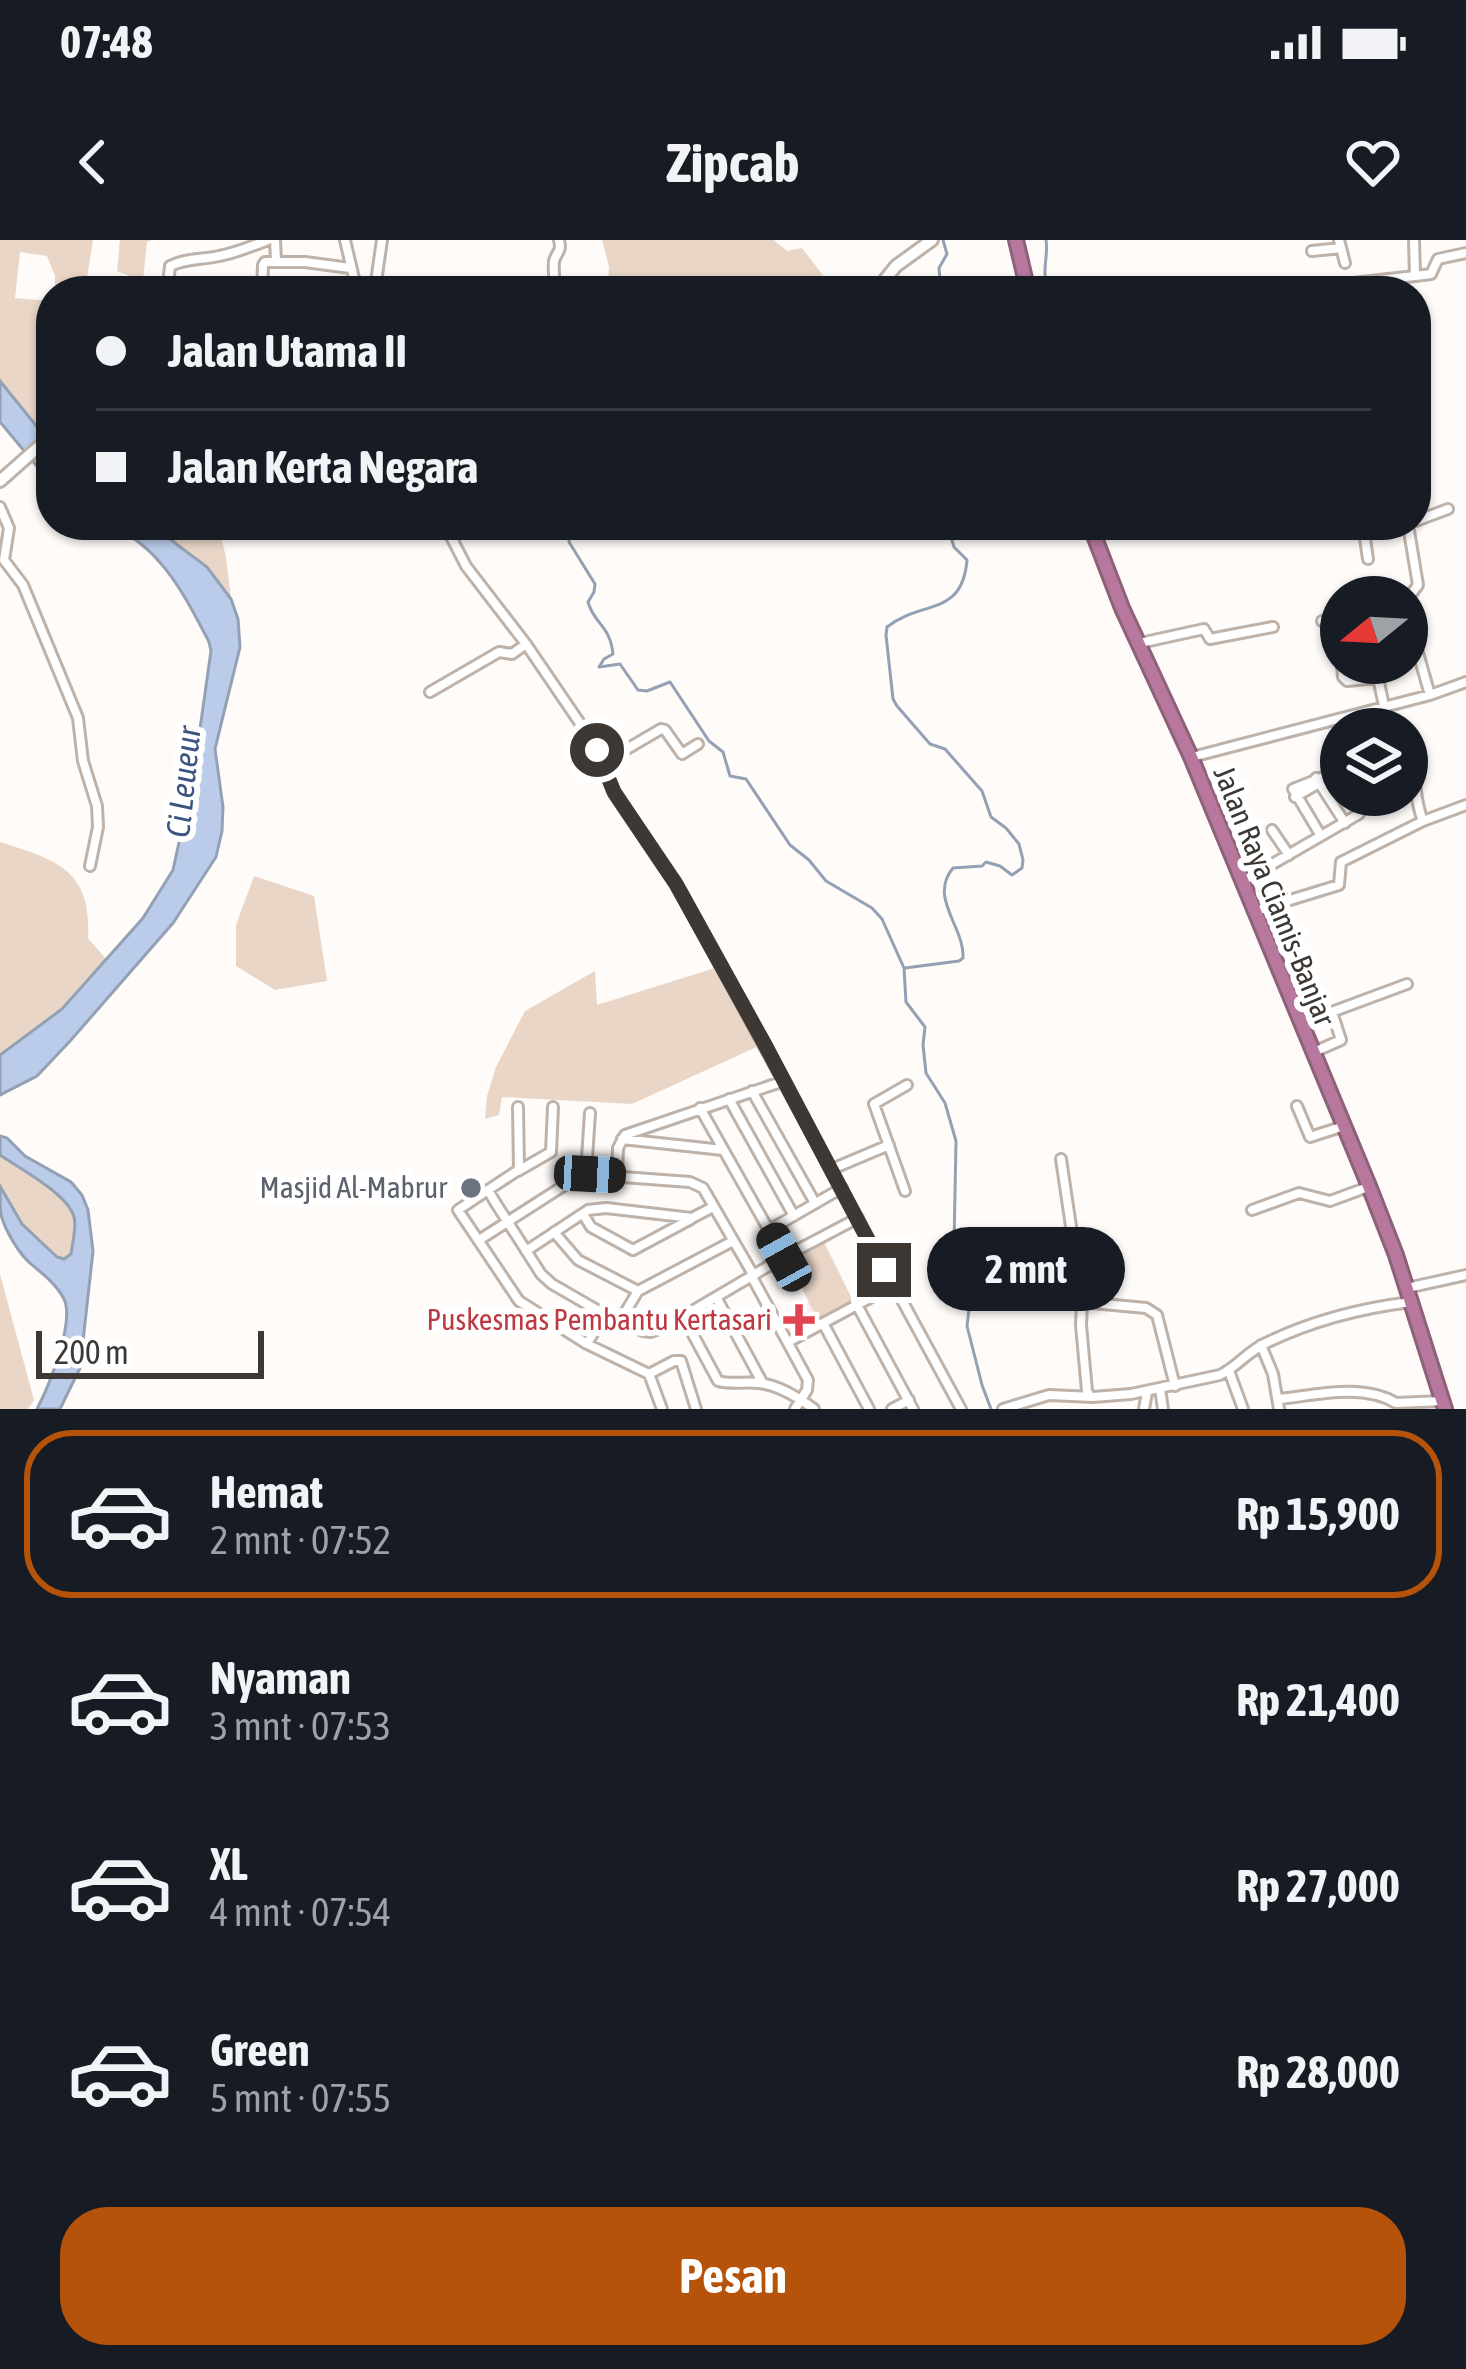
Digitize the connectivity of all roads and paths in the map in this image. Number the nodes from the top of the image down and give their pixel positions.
1 (271, 240) edge
2 (345, 240) edge
3 (382, 240) edge
4 (559, 240) edge
5 (932, 240) edge
6 (1016, 240) edge
7 (1414, 240) edge
8 (1340, 244) edge
9 (1312, 251) dead end
10 (1466, 253) edge
11 (276, 261) junction
12 (1345, 263) dead end
13 (350, 268) junction
14 (169, 276) edge
15 (263, 276) edge
16 (355, 276) edge
17 (377, 276) edge
18 (556, 276) edge
19 (888, 276) edge
20 (1024, 276) edge
21 (1414, 276) joint
22 (36, 448) edge
23 (0, 481) edge
24 (0, 507) edge
25 (1448, 509) dead end
26 (1431, 515) edge
27 (453, 540) edge
28 (1095, 540) edge
29 (1366, 540) edge
30 (1410, 540) edge
31 (1368, 559) dead end
32 (1416, 576) edge
33 (1273, 627) dead end
34 (1138, 644) junction
35 (525, 645) junction
36 (1466, 682) edge
37 (1379, 684) edge
38 (1427, 684) edge
39 (430, 692) dead end
40 (1430, 695) junction
41 (1382, 708) joint
42 (1320, 724) edge
43 (698, 744) dead end
44 (1191, 757) junction
45 (603, 763) junction
46 (1318, 781) joint
47 (1466, 805) edge
48 (1356, 816) edge
49 (1422, 816) edge
50 (1423, 821) junction
51 (1345, 823) junction
52 (1272, 830) dead end
53 (1321, 836) junction
54 (1288, 855) junction
55 (90, 866) dead end
56 (1242, 881) junction
57 (1255, 914) junction
58 (1407, 984) dead end
59 (1332, 1012) junction
60 (1301, 1023) junction
61 (1313, 1052) junction
62 (784, 1081) junction
63 (908, 1085) dead end
64 (752, 1091) junction
65 (728, 1099) junction
66 (1297, 1106) dead end
67 (518, 1107) dead end
68 (553, 1107) dead end
69 (700, 1108) junction
70 (590, 1112) dead end
71 (1344, 1126) junction
72 (620, 1139) junction
73 (890, 1145) junction
74 (723, 1150) junction
75 (1061, 1160) dead end
76 (832, 1169) junction
77 (517, 1171) junction
78 (586, 1174) junction
79 (616, 1175) junction
80 (1369, 1186) junction
81 (842, 1188) junction
82 (488, 1190) junction
83 (905, 1191) dead end
84 (815, 1203) junction
85 (713, 1207) junction
86 (1252, 1210) dead end
87 (583, 1214) junction
88 (794, 1216) junction
89 (692, 1218) junction
90 (858, 1218) junction
91 (506, 1221) junction
92 (769, 1230) junction
93 (554, 1232) junction
94 (479, 1240) junction
95 (733, 1241) junction
96 (526, 1251) junction
97 (784, 1257) junction
98 (1466, 1275) edge
99 (753, 1276) junction
100 (892, 1286) junction
101 (638, 1291) junction
102 (1409, 1295) junction
103 (716, 1297) junction
104 (1081, 1302) junction
105 (856, 1305) junction
106 (604, 1313) junction
107 (683, 1316) junction
108 (620, 1321) junction
109 (823, 1323) junction
110 (788, 1342) junction
111 (587, 1344) junction
112 (1261, 1346) junction
113 (1229, 1371) junction
114 (649, 1374) junction
115 (763, 1383) junction
116 (1175, 1386) junction
117 (1160, 1390) junction
118 (1148, 1392) junction
119 (1092, 1397) junction
120 (801, 1399) junction
121 (1279, 1404) edge
122 (911, 1405) edge
123 (1444, 1405) edge
124 (662, 1409) edge
125 (696, 1409) edge
126 (795, 1409) edge
127 (814, 1409) edge
128 (869, 1409) edge
129 (892, 1409) edge
130 (961, 1409) edge
131 (1004, 1409) edge
132 (1094, 1409) edge
133 (1144, 1409) edge
134 (1163, 1409) edge
135 (1244, 1409) edge

1 - 11 street
1 - 14 street
2 - 13 street
3 - 17 street
4 - 18 street
5 - 19 street
6 - 20 highway
7 - 21 street
8 - 9 street
8 - 12 street
10 - 21 street
11 - 13 street
11 - 15 street
13 - 16 street
22 - 23 street
24 - 55 street
25 - 26 street
27 - 35 street
28 - 34 highway, Jalan Raya Ciamis-Banjar
29 - 31 street
30 - 32 street
33 - 34 street
34 - 44 highway, Jalan Raya Ciamis-Banjar
35 - 39 street
35 - 45 street
36 - 40 street
37 - 41 street
38 - 40 street
40 - 41 street
42 - 44 street
43 - 45 street
44 - 56 highway, Jalan Raya Ciamis-Banjar
45 - 62 street
46 - 51 street
46 - 53 street
47 - 50 street
48 - 51 street
49 - 50 street
50 - 57 street
51 - 53 street
52 - 54 street
53 - 54 street
54 - 56 street
56 - 57 highway, Jalan Raya Ciamis-Banjar
57 - 60 highway, Jalan Raya Ciamis-Banjar
58 - 59 street
59 - 60 street
59 - 61 street
60 - 61 highway, Jalan Raya Ciamis-Banjar
61 - 71 highway, Jalan Raya Ciamis-Banjar
62 - 64 street
62 - 76 street
63 - 73 street
64 - 65 street
64 - 84 street
65 - 69 street
65 - 88 street
66 - 71 street
67 - 77 street
68 - 77 street
69 - 72 street
69 - 74 street
70 - 78 street
71 - 80 highway, Jalan Raya Ciamis-Banjar
72 - 74 street
72 - 79 street
73 - 76 street
73 - 83 street
74 - 92 street
75 - 104 street
76 - 81 street
77 - 82 street
78 - 79 street
78 - 91 street
79 - 85 street
80 - 86 street
80 - 102 highway, Jalan Raya Ciamis-Banjar
81 - 84 street
81 - 90 street
82 - 91 street
82 - 94 street
84 - 88 street
85 - 89 street
85 - 95 street
87 - 89 street
87 - 89 street
87 - 93 street
88 - 92 street
90 - 97 street
90 - 100 street
91 - 94 street
91 - 96 street
92 - 97 street
93 - 96 street
93 - 101 street
94 - 111 street
95 - 99 street
95 - 101 street
96 - 106 street
97 - 99 street
98 - 102 street
99 - 103 street
99 - 110 street
100 - 105 street
100 - 130 street
101 - 108 street
102 - 112 street
102 - 123 highway, Jalan Raya Ciamis-Banjar
103 - 107 street
103 - 115 street
104 - 116 street
104 - 119 street
105 - 109 street
105 - 122 street
106 - 108 street
106 - 111 street
107 - 108 street
107 - 115 street
109 - 110 street
109 - 128 street
110 - 120 street
111 - 114 street
112 - 113 street
112 - 121 street
113 - 116 street
113 - 135 street
114 - 124 street
114 - 125 street
115 - 120 street
116 - 117 street
117 - 118 street
117 - 134 street
118 - 119 street
118 - 133 street
119 - 131 street
119 - 132 street
120 - 126 street
120 - 127 street
121 - 123 street
122 - 129 street

